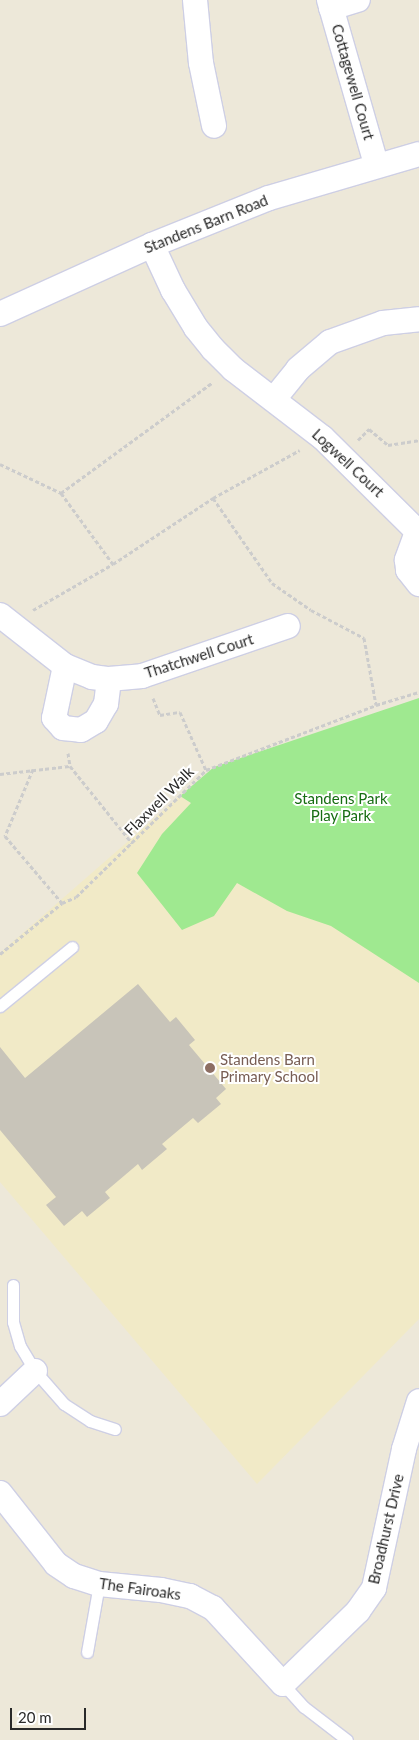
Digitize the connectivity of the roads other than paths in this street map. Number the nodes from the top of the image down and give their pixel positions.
1 (195, 0) edge
2 (358, 0) edge
3 (330, 4) edge
4 (214, 126) dead end
5 (419, 154) edge
6 (376, 164) junction
7 (152, 245) junction
8 (0, 314) edge
9 (419, 319) edge
10 (274, 399) junction
11 (418, 532) edge
12 (419, 584) edge
13 (5, 619) edge
14 (288, 626) dead end
15 (65, 666) junction
16 (109, 679) junction
17 (72, 947) dead end
18 (0, 1006) edge
19 (13, 1285) dead end
20 (35, 1371) junction
21 (419, 1401) edge
22 (0, 1404) edge
23 (115, 1429) dead end
24 (0, 1493) edge
25 (99, 1584) junction
26 (87, 1652) dead end
27 (283, 1684) junction
28 (347, 1740) edge

1 - 4 street
2 - 3 street
3 - 6 street, Cottagewell Court
5 - 6 street, Standens Barn Road
6 - 7 street, Standens Barn Road
7 - 8 street, Standens Barn Road
7 - 10 street, Logwell Court
9 - 10 street
10 - 11 street, Logwell Court
11 - 12 street, Logwell Court
13 - 15 street, Thatchwell Court
14 - 16 street, Thatchwell Court
15 - 16 street, Thatchwell Court
15 - 16 street
17 - 18 lane
19 - 20 lane
20 - 22 street
20 - 23 lane
21 - 27 street, Broadhurst Drive
24 - 25 street, The Fairoaks
25 - 26 lane
25 - 27 street, The Fairoaks
27 - 28 lane

